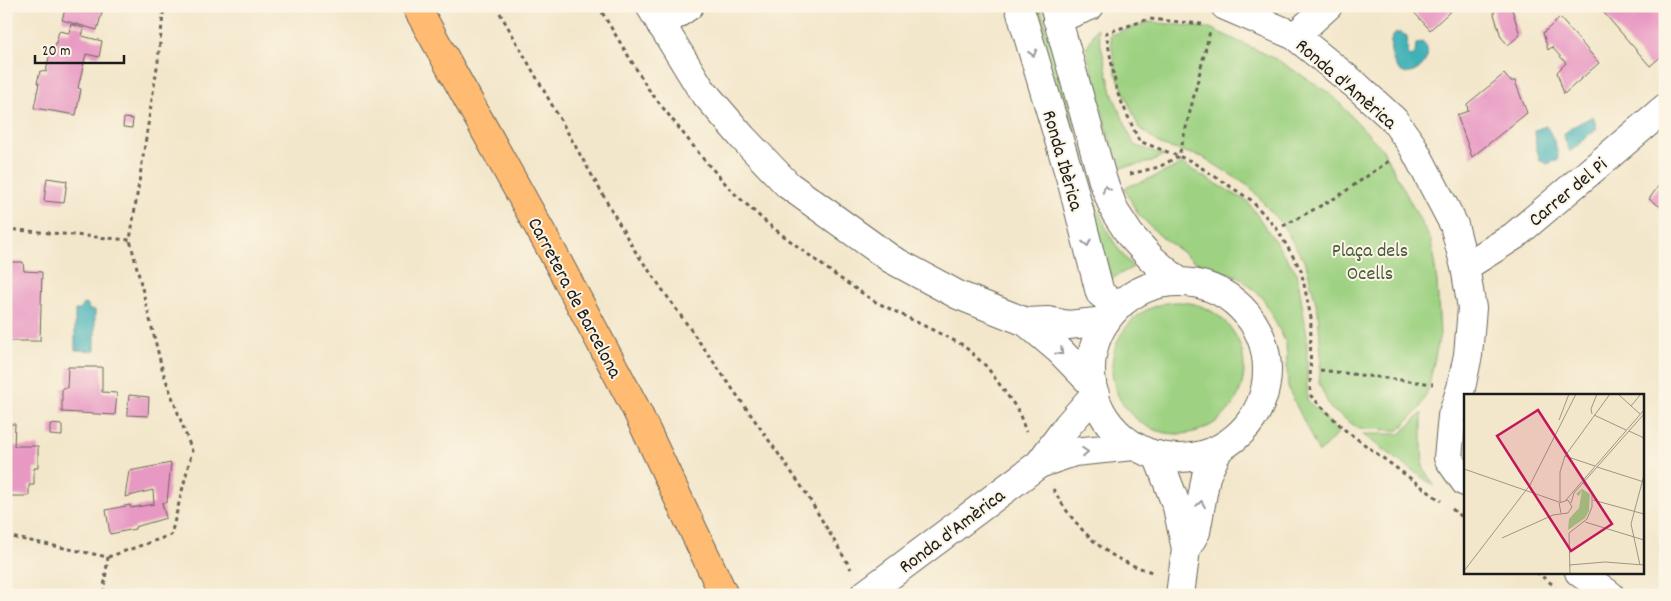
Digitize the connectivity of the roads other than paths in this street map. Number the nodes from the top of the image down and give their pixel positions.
1 (416, 6) edge
2 (689, 6) edge
3 (1019, 6) edge
4 (1090, 6) edge
5 (1328, 6) edge
6 (1056, 13) edge
7 (1218, 15) edge
8 (655, 16) edge
9 (1295, 36) junction
10 (1665, 108) edge
11 (1465, 267) junction
12 (1178, 281) junction
13 (1111, 314) junction
14 (1026, 322) junction
15 (1094, 389) junction
16 (1220, 449) junction
17 (1146, 451) junction
18 (1039, 464) junction
19 (1464, 481) edge
20 (1186, 549) junction
21 (1582, 574) edge
22 (1181, 589) edge
23 (865, 594) edge
24 (724, 595) edge
25 (1610, 595) edge

1 - 24 highway, Carretera de Barcelona
2 - 8 street
3 -> 13 street, Ronda Ibèrica
4 - 6 street
5 - 9 street
12 -> 6 street, Ronda Ibèrica
7 - 9 street, Ronda d'Amèrica
8 - 14 street
9 - 11 street, Ronda d'Amèrica
10 - 11 street, Carrer del Pi
11 - 19 street, Ronda d'Amèrica
12 - 13 street
12 - 16 street
13 - 14 street
13 - 15 street
14 -> 15 street
15 - 17 street
15 - 18 street, Ronda d'Amèrica
16 - 17 street
20 -> 16 street
18 -> 17 street, Ronda d'Amèrica
17 - 20 street
18 - 23 street, Ronda d'Amèrica
20 - 22 street
21 - 25 street

